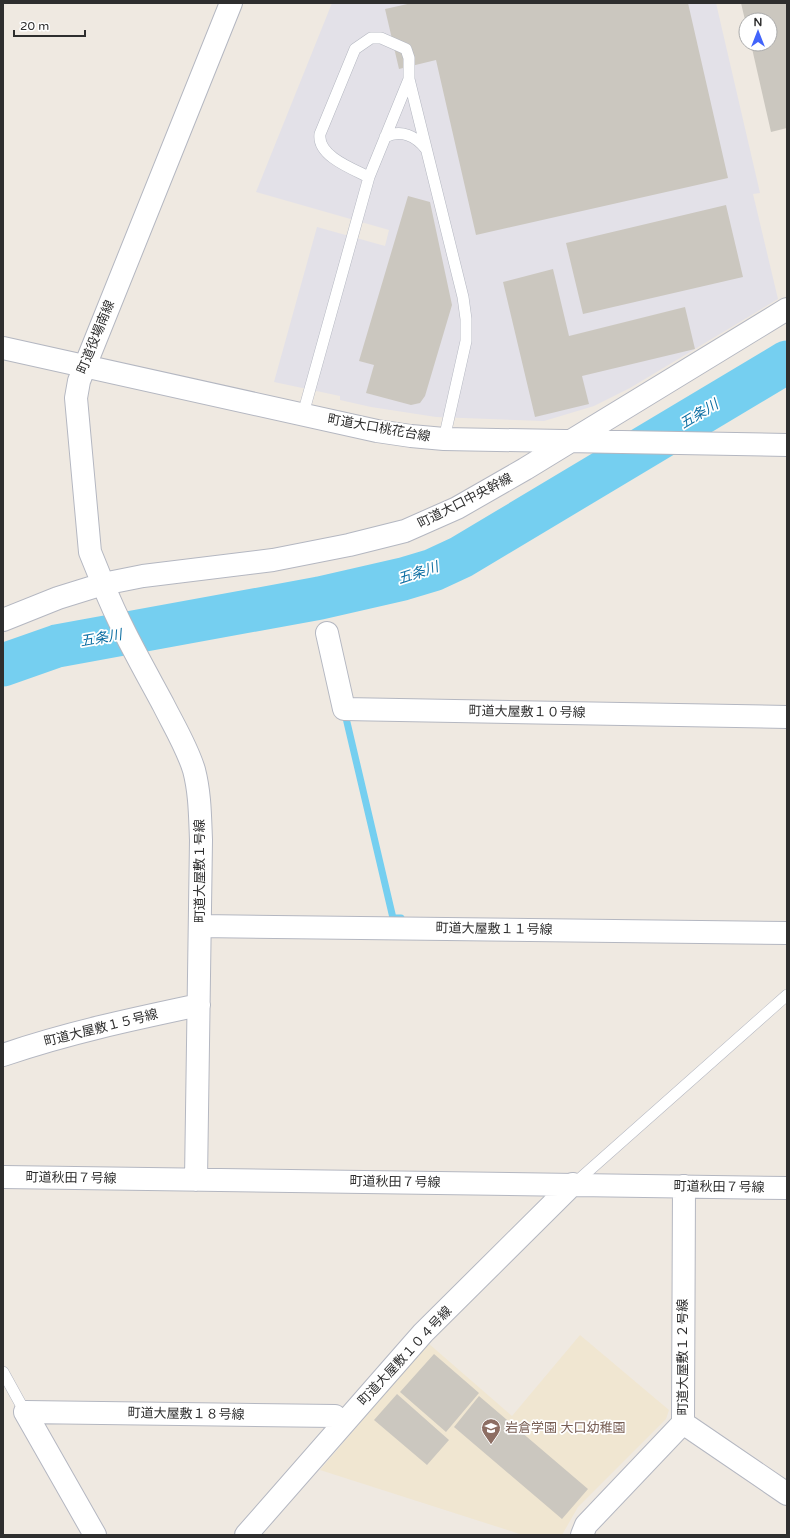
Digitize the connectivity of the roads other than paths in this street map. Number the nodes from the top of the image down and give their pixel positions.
1 (231, 3) edge
2 (409, 79) junction
3 (385, 137) junction
4 (427, 150) junction
5 (369, 177) junction
6 (787, 309) edge
7 (3, 348) edge
8 (84, 366) junction
9 (303, 414) junction
10 (444, 439) junction
11 (571, 440) junction
12 (787, 445) edge
13 (103, 584) junction
14 (3, 620) edge
15 (327, 633) dead end
16 (787, 718) edge
17 (200, 926) junction
18 (787, 933) edge
19 (787, 995) edge
20 (200, 1005) junction
21 (3, 1055) edge
22 (3, 1177) edge
23 (196, 1180) junction
24 (573, 1184) junction
25 (684, 1186) junction
26 (787, 1188) edge
27 (3, 1372) edge
28 (25, 1412) junction
29 (683, 1423) junction
30 (343, 1424) junction
31 (787, 1494) edge
32 (95, 1535) edge
33 (246, 1535) edge
34 (582, 1535) edge

1 - 8 street, 町道役場南線
2 - 3 lane
2 - 4 lane
2 - 5 lane
3 - 4 lane
3 - 5 lane
4 - 10 lane
5 - 9 lane
6 - 11 street, 町道大口中央幹線
7 - 8 street, 町道大口桃花台線
8 - 9 street, 町道大口桃花台線
8 - 13 street, 町道役場南線
9 - 10 street, 町道大口桃花台線
10 - 11 street, 町道大口桃花台線
11 - 12 street, 町道大口桃花台線
11 - 13 street, 町道大口中央幹線
13 - 14 street
13 - 17 street, 町道大屋敷１号線
15 - 16 street, 町道大屋敷１０号線
17 - 18 street, 町道大屋敷１１号線
17 - 20 street, 町道大屋敷１号線
19 - 24 lane
20 - 21 street, 町道大屋敷１５号線
20 - 23 street, 町道大屋敷１号線
22 - 23 street, 町道秋田７号線
23 - 24 street, 町道秋田７号線
24 - 25 street, 町道秋田７号線
24 - 30 street, 町道大屋敷１０４号線
25 - 26 street, 町道秋田７号線
25 - 29 street, 町道大屋敷１２号線
27 - 28 lane
28 - 30 street, 町道大屋敷１８号線
28 - 32 street
29 - 31 street
29 - 34 street, 町道大屋敷１２号線
30 - 33 street, 町道大屋敷１０４号線

